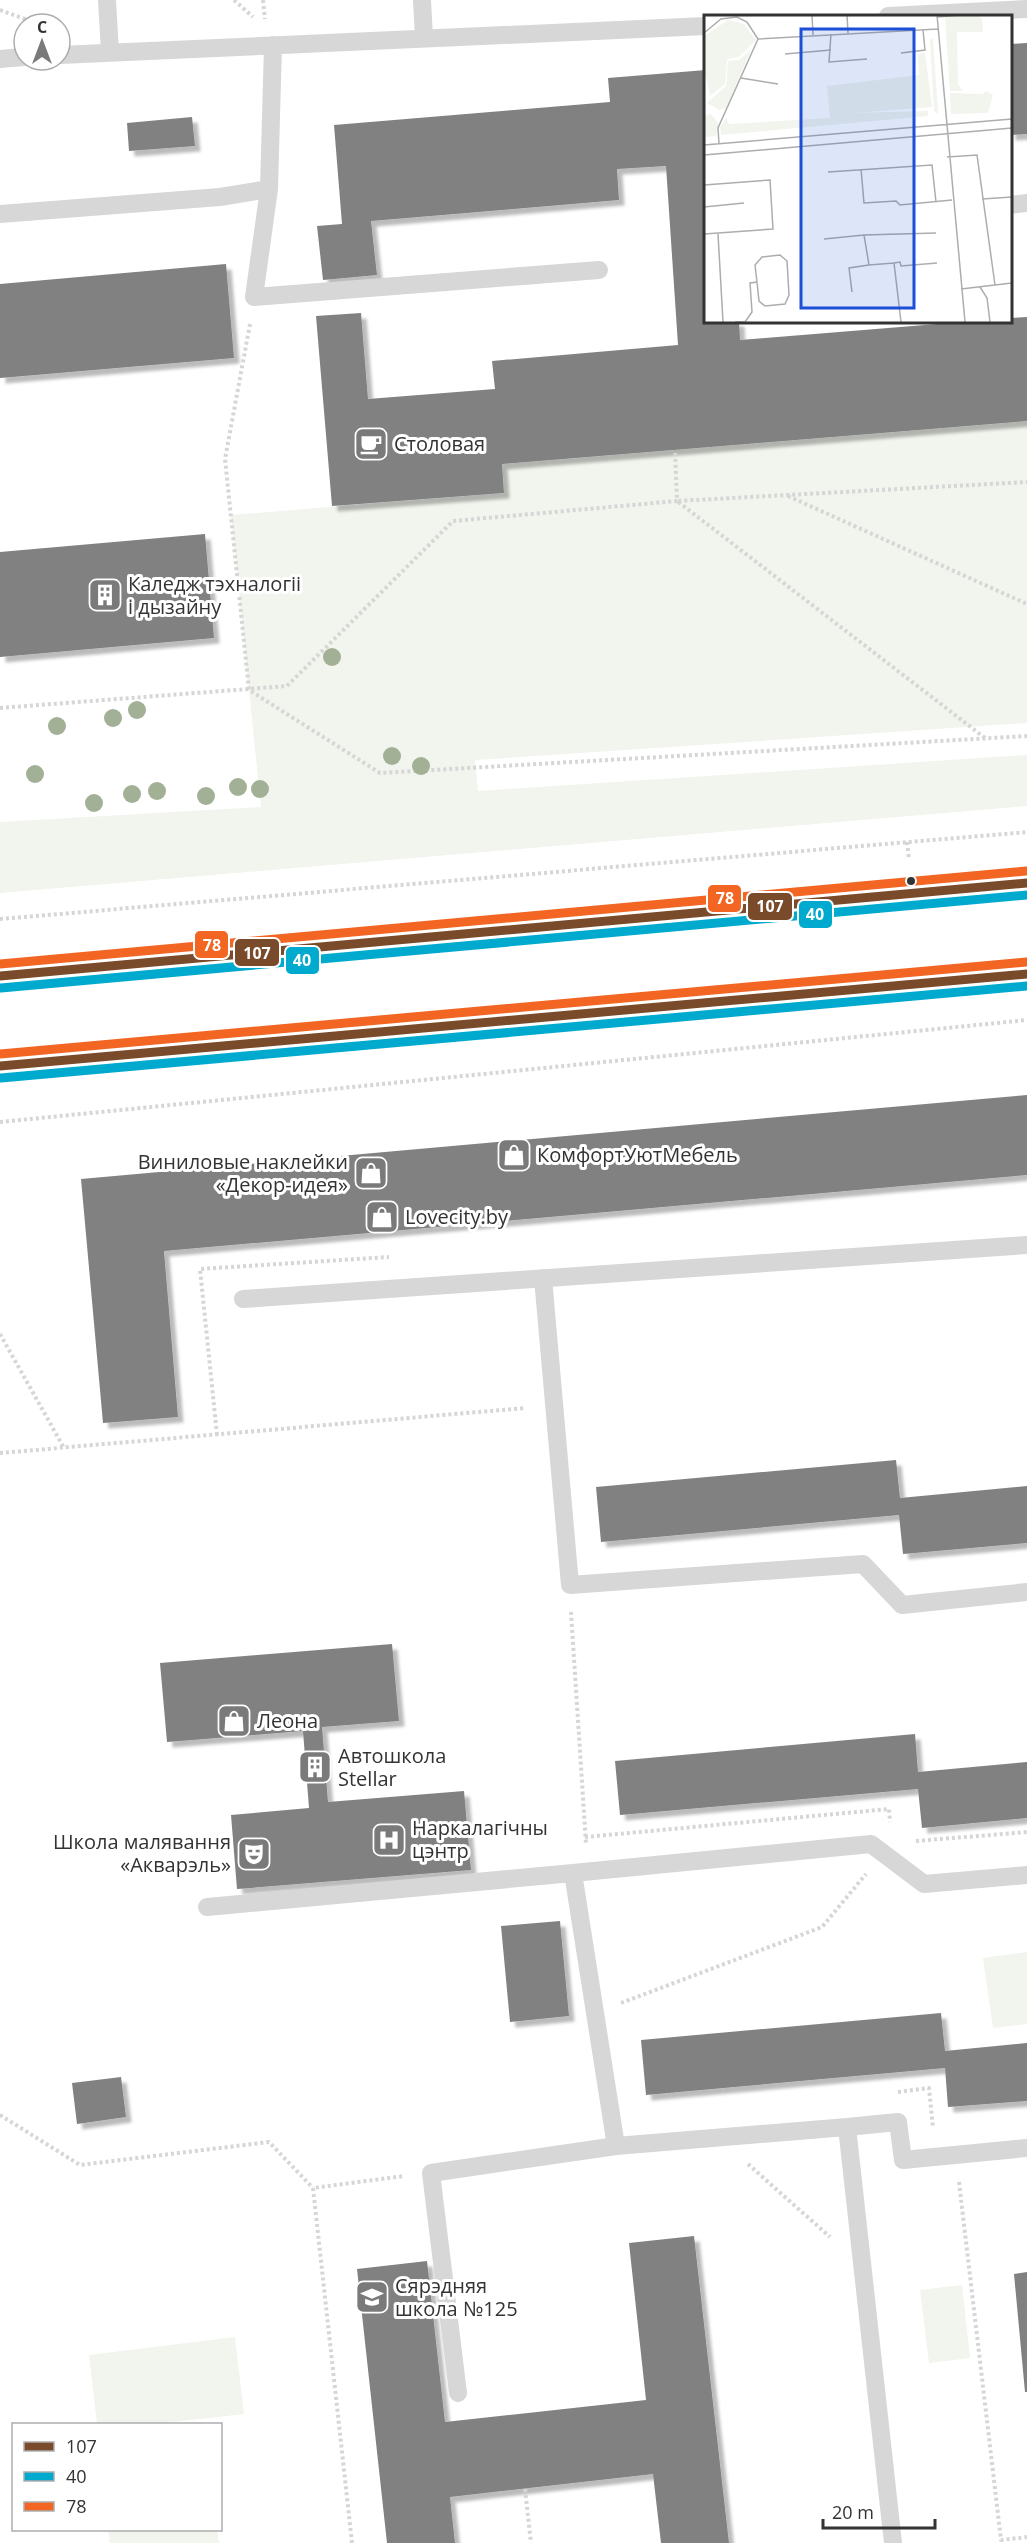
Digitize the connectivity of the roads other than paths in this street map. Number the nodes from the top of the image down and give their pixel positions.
1 (107, 0) edge
2 (422, 0) edge
3 (1027, 9) edge
4 (908, 15) edge
5 (704, 26) edge
6 (270, 37) junction
7 (424, 38) junction
8 (110, 52) junction
9 (72, 54) edge
10 (269, 189) junction
11 (1027, 203) edge
12 (1012, 205) edge
13 (0, 214) edge
14 (599, 270) dead end
15 (1027, 883) edge
16 (1027, 974) edge
17 (0, 976) edge
18 (0, 1066) edge
19 (1027, 1245) edge
20 (543, 1278) junction
21 (243, 1299) dead end
22 (1027, 1592) edge
23 (580, 1873) junction
24 (1027, 1875) edge
25 (207, 1907) dead end
26 (847, 2127) junction
27 (616, 2146) junction
28 (1027, 2148) edge
29 (458, 2393) dead end
30 (893, 2543) edge

1 - 8 lane
2 - 7 lane
3 - 4 lane
5 - 7 lane
6 - 7 lane
6 - 8 lane
6 - 10 lane
8 - 9 lane
10 - 13 lane
10 - 14 lane
11 - 12 lane
15 - 17 main road
16 - 18 main road
19 - 20 lane
20 - 21 lane
20 - 22 lane
23 - 24 lane
23 - 25 lane
23 - 27 lane
26 - 27 lane
26 - 28 lane
26 - 30 lane
27 - 29 lane

